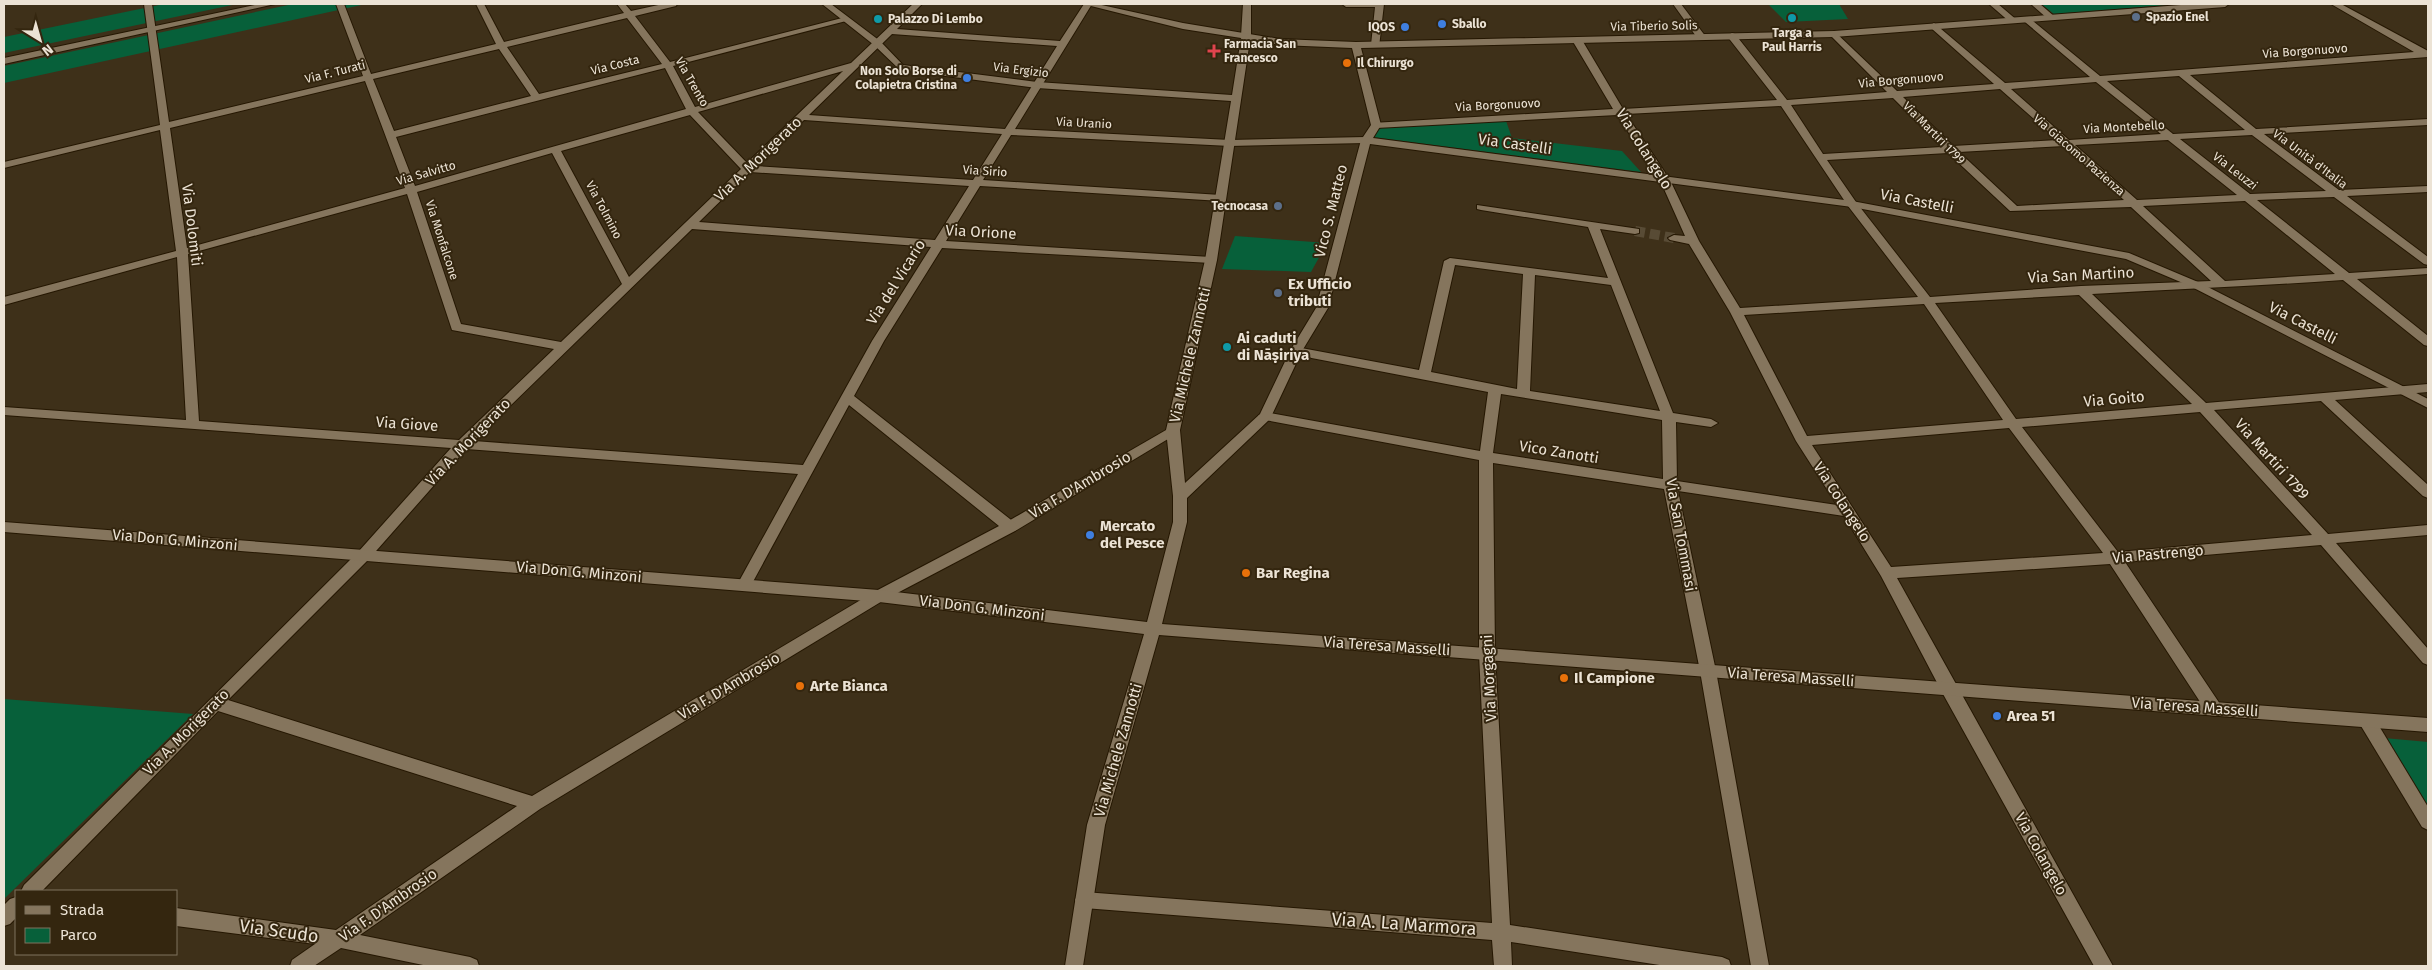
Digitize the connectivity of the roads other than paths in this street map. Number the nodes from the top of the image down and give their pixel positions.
1 (148, 4) edge
2 (271, 4) edge
3 (340, 4) edge
4 (480, 4) edge
5 (622, 4) edge
6 (673, 4) edge
7 (826, 4) edge
8 (918, 4) edge
9 (1087, 4) edge
10 (1247, 4) edge
11 (1346, 4) edge
12 (1677, 4) edge
13 (1993, 4) edge
14 (2034, 4) edge
15 (2225, 4) edge
16 (2335, 4) edge
17 (1380, 5) edge
18 (629, 14) junction
19 (2051, 17) junction
20 (846, 20) junction
21 (2028, 20) junction
22 (2014, 21) junction
23 (1934, 26) junction
24 (151, 29) junction
25 (890, 31) junction
26 (1834, 34) junction
27 (1246, 36) junction
28 (1732, 36) junction
29 (1701, 37) junction
30 (1577, 40) junction
31 (877, 43) junction
32 (1063, 44) junction
33 (501, 45) junction
34 (1356, 45) junction
35 (1376, 45) junction
36 (2427, 55) edge
37 (4, 61) edge
38 (668, 64) junction
39 (854, 65) junction
40 (2180, 72) junction
41 (368, 77) junction
42 (2097, 78) junction
43 (1038, 85) junction
44 (2000, 85) junction
45 (1894, 93) junction
46 (537, 98) junction
47 (1237, 98) junction
48 (1784, 103) junction
49 (1619, 110) junction
50 (692, 111) junction
51 (800, 117) junction
52 (2428, 122) edge
53 (1376, 125) junction
54 (164, 127) junction
55 (1008, 132) junction
56 (2254, 132) junction
57 (390, 135) junction
58 (2171, 136) junction
59 (1366, 140) junction
60 (1230, 143) junction
61 (2064, 143) junction
62 (555, 149) junction
63 (1950, 149) junction
64 (1821, 157) junction
65 (4, 165) edge
66 (747, 169) junction
67 (1665, 180) junction
68 (976, 183) junction
69 (2428, 189) edge
70 (411, 190) junction
71 (2335, 194) junction
72 (1221, 198) junction
73 (2249, 198) junction
74 (2136, 203) junction
75 (1852, 204) junction
76 (1481, 207) dead end
77 (1593, 224) junction
78 (689, 225) junction
79 (1635, 231) tunnel mouth
80 (1674, 238) tunnel mouth
81 (1693, 241) junction
82 (939, 244) junction
83 (182, 252) junction
84 (1211, 260) junction
85 (2428, 262) edge
86 (1530, 271) junction
87 (2428, 271) edge
88 (2347, 275) junction
89 (1616, 282) junction
90 (2194, 284) junction
91 (628, 285) junction
92 (2222, 285) junction
93 (2081, 290) junction
94 (1926, 299) junction
95 (4, 301) edge
96 (1736, 312) junction
97 (2428, 342) edge
98 (564, 347) junction
99 (1296, 351) junction
100 (1424, 375) junction
101 (2428, 388) edge
102 (1495, 389) junction
103 (2401, 390) junction
104 (1523, 394) junction
105 (848, 396) junction
106 (2324, 397) junction
107 (2428, 404) edge
108 (2203, 407) junction
109 (4, 411) edge
110 (1265, 416) junction
111 (1669, 418) junction
112 (1711, 423) dead end
113 (2013, 424) junction
114 (193, 425) junction
115 (1173, 430) junction
116 (1803, 441) junction
117 (462, 445) junction
118 (1486, 457) junction
119 (807, 470) junction
120 (1670, 485) junction
121 (2428, 492) edge
122 (1180, 496) junction
123 (1848, 512) junction
124 (1010, 526) junction
125 (6, 529) edge
126 (2428, 530) edge
127 (2323, 538) junction
128 (364, 555) junction
129 (2114, 558) junction
130 (1887, 573) junction
131 (744, 585) junction
132 (880, 596) junction
133 (1153, 629) junction
134 (1486, 654) junction
135 (2428, 659) edge
136 (1708, 671) junction
137 (1949, 689) junction
138 (215, 703) junction
139 (2214, 709) junction
140 (2367, 720) junction
141 (2428, 725) edge
142 (534, 804) junction
143 (2428, 822) edge
144 (31, 890) edge
145 (1084, 900) junction
146 (15, 906) edge
147 (178, 917) edge
148 (4, 918) edge
149 (1502, 932) junction
150 (339, 939) junction
151 (299, 966) edge
152 (470, 966) edge
153 (1074, 966) edge
154 (1504, 966) edge
155 (1722, 966) edge
156 (1760, 966) edge
157 (2104, 966) edge

1 - 24 street, Via Dolomiti
2 - 24 street
3 - 41 street, Via Monfalcone
4 - 33 street
5 - 18 street, Via Trento
6 - 18 street, Via F. Turati
7 - 20 street, Via Ergizio
8 - 25 street, Via A. Morigerato
9 - 27 street, Via Tiberio Solis
9 - 32 street, Via del Vicario
10 - 27 street, Via Michele Zannotti
11 - 17 street
12 - 29 street
13 - 22 street
14 - 19 street
15 - 19 street, Via Tiberio Solis
16 - 36 street
17 - 35 street
18 - 33 street, Via F. Turati
18 - 38 street, Via Trento
19 - 21 street, Via Tiberio Solis
20 - 31 street, Via Ergizio
20 - 38 street, Via Costa
21 - 22 street, Via Tiberio Solis
21 - 42 street, Via Leuzzi
22 - 23 street, Via Tiberio Solis
23 - 26 street, Via Tiberio Solis
23 - 44 street, Via Giacomo Pazienza
24 - 37 street
24 - 54 street, Via Dolomiti
25 - 31 street, Via A. Morigerato
25 - 32 street
26 - 28 street, Via Tiberio Solis
26 - 45 street, Via Martiri 1799
27 - 34 street, Via Tiberio Solis
27 - 47 street, Via Michele Zannotti
28 - 29 street, Via Tiberio Solis
28 - 48 street
29 - 30 street, Via Tiberio Solis
30 - 35 street, Via Tiberio Solis
30 - 49 street, Via Colangelo
31 - 39 street, Via A. Morigerato
31 - 43 street, Via Ergizio
32 - 43 street, Via del Vicario
33 - 41 street, Via F. Turati
33 - 46 street
34 - 35 street, Via Tiberio Solis
34 - 53 street
36 - 40 street, Via Borgonuovo
38 - 46 street, Via Costa
38 - 50 street, Via Trento
39 - 50 street, Via Salvitto
39 - 51 street, Via A. Morigerato
40 - 42 street, Via Borgonuovo
40 - 56 street, Via Unità d'Italia
41 - 54 street, Via F. Turati
41 - 57 street, Via Monfalcone
42 - 44 street, Via Borgonuovo
42 - 58 street, Via Leuzzi
43 - 47 street, Via Ergizio
43 - 55 street, Via del Vicario
44 - 45 street, Via Borgonuovo
44 - 61 street, Via Giacomo Pazienza
45 - 48 street, Via Borgonuovo
45 - 63 street, Via Martiri 1799
46 - 57 street, Via Costa
47 - 60 street, Via Michele Zannotti
48 - 49 street, Via Borgonuovo
48 - 64 street
49 - 53 street, Via Borgonuovo
49 - 67 street, Via Colangelo
50 - 62 street, Via Salvitto
50 - 66 street, Via Trento
51 - 55 street, Via Uranio
51 - 66 street, Via A. Morigerato
52 - 56 street, Via Montebello
53 - 59 street, Vico S. Matteo
54 - 65 street, Via F. Turati
54 - 83 street, Via Dolomiti
55 - 60 street, Via Uranio
55 - 68 street, Via del Vicario
56 - 58 street, Via Montebello
56 - 71 street, Via Unità d'Italia
57 - 70 street, Via Monfalcone
58 - 61 street, Via Montebello
58 - 73 street, Via Leuzzi
59 - 60 street, Via Uranio
59 - 67 street, Via Castelli
59 - 99 street, Vico S. Matteo
60 - 72 street, Via Michele Zannotti
61 - 63 street, Via Montebello
61 - 74 street, Via Giacomo Pazienza
62 - 70 street, Via Salvitto
62 - 91 street, Via Tolmino
63 - 64 street, Via Montebello
63 - 74 street, Via Martiri 1799
64 - 75 street
66 - 68 street, Via Sirio
66 - 78 street, Via A. Morigerato
67 - 75 street, Via Castelli
67 - 81 street, Via Colangelo
68 - 72 street, Via Sirio
68 - 82 street, Via del Vicario
69 - 71 street
70 - 83 street, Via Salvitto
70 - 98 street, Via Monfalcone
71 - 73 street
71 - 85 street, Via Unità d'Italia
72 - 84 street, Via Michele Zannotti
73 - 74 street
73 - 88 street, Via Leuzzi
74 - 92 street, Via Giacomo Pazienza
75 - 90 street, Via Castelli
75 - 94 street
76 - 77 street
77 - 79 street
77 - 89 street, Via San Tommasi
78 - 82 street, Via Orione
78 - 91 street, Via A. Morigerato
80 - 81 street
81 - 96 street, Via Colangelo
82 - 84 street, Via Orione
82 - 105 street, Via del Vicario
83 - 95 street, Via Salvitto
83 - 114 street, Via Dolomiti
84 - 115 street, Via Michele Zannotti
86 - 89 street
86 - 100 street
86 - 104 street
87 - 88 street, Via San Martino
88 - 92 street, Via San Martino
88 - 97 street, Via Leuzzi
89 - 111 street, Via San Tommasi
90 - 92 street, Via San Martino
90 - 93 street, Via San Martino
90 - 103 street, Via Castelli
91 - 98 street, Via A. Morigerato
93 - 94 street, Via San Martino
93 - 108 street, Via Martiri 1799
94 - 96 street, Via San Martino
94 - 113 street
96 - 116 street, Via Colangelo
98 - 117 street, Via A. Morigerato
99 - 100 street
99 - 110 street, Vico S. Matteo
100 - 102 street
101 - 103 street, Via Goito
102 - 104 street
102 - 118 street, Via Morgagni
103 - 106 street, Via Goito
103 - 107 street, Via Castelli
104 - 111 street
105 - 119 street, Via del Vicario
105 - 124 street
106 - 108 street, Via Goito
106 - 121 street
108 - 113 street, Via Goito
108 - 127 street, Via Martiri 1799
109 - 114 street, Via Giove
110 - 118 street, Vico Zanotti
110 - 122 street, Vico S. Matteo
111 - 112 street
111 - 120 street, Via San Tommasi
113 - 116 street, Via Goito
113 - 129 street
114 - 117 street, Via Giove
115 - 122 street, Via Michele Zannotti
115 - 124 street, Via F. D'Ambrosio
116 - 123 street, Via Colangelo
117 - 119 street, Via Giove
117 - 128 street, Via A. Morigerato
118 - 120 street, Vico Zanotti
118 - 134 street, Via Morgagni
119 - 131 street, Via del Vicario
120 - 123 street, Vico Zanotti
120 - 136 street, Via San Tommasi
122 - 133 street, Via Michele Zannotti
123 - 130 street, Via Colangelo
124 - 132 street, Via F. D'Ambrosio
125 - 128 street, Via Don G. Minzoni
126 - 127 street, Via Pastrengo
127 - 129 street, Via Pastrengo
127 - 135 street, Via Martiri 1799
128 - 131 street, Via Don G. Minzoni
128 - 138 street, Via A. Morigerato
129 - 130 street, Via Pastrengo
129 - 139 street
130 - 137 street, Via Colangelo
131 - 132 street, Via Don G. Minzoni
132 - 133 street, Via Don G. Minzoni
132 - 142 street, Via F. D'Ambrosio
133 - 134 street, Via Teresa Masselli
133 - 145 street, Via Michele Zannotti
134 - 136 street, Via Teresa Masselli
134 - 149 street, Via Morgagni
136 - 137 street, Via Teresa Masselli
136 - 156 street, Via San Tommasi
137 - 139 street, Via Teresa Masselli
137 - 157 street, Via Colangelo
138 - 142 street
138 - 144 street, Via A. Morigerato
139 - 140 street, Via Teresa Masselli
140 - 141 street, Via Teresa Masselli
140 - 143 street
142 - 150 street, Via F. D'Ambrosio
145 - 149 street, Via A. La Marmora
145 - 153 street, Via Michele Zannotti
146 - 148 street
147 - 150 street, Via Scudo
149 - 154 street, Via Morgagni
149 - 155 street, Via A. La Marmora
150 - 151 street, Via F. D'Ambrosio
150 - 152 street, Via Scudo

